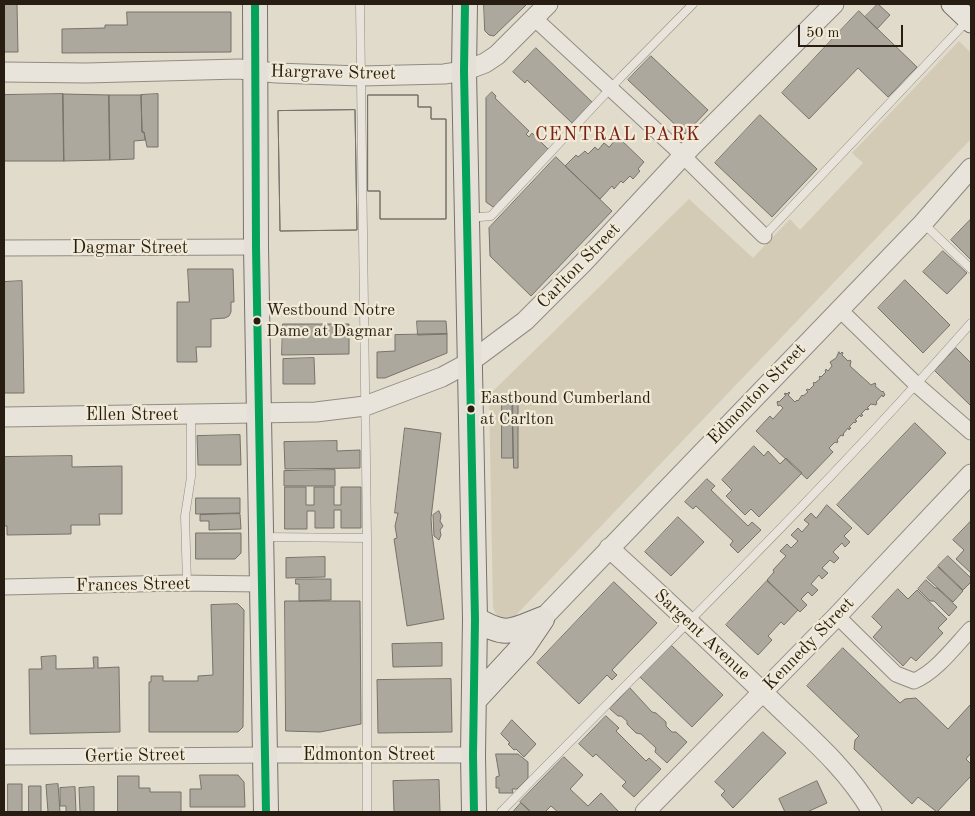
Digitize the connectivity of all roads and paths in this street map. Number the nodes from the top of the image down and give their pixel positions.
1 (255, 4) edge
2 (360, 4) edge
3 (465, 4) edge
4 (548, 4) edge
5 (692, 4) edge
6 (834, 4) edge
7 (952, 4) edge
8 (534, 18) junction
9 (970, 20) edge
10 (255, 71) junction
11 (464, 71) junction
12 (4, 72) edge
13 (361, 76) junction
14 (610, 88) junction
15 (683, 156) junction
16 (971, 168) edge
17 (467, 218) junction
18 (922, 223) junction
19 (764, 236) joint
20 (256, 247) junction
21 (4, 248) edge
22 (971, 269) edge
23 (839, 309) junction
24 (971, 324) edge
25 (470, 362) junction
26 (917, 384) junction
27 (365, 406) junction
28 (260, 414) junction
29 (191, 415) junction
30 (4, 417) edge
31 (971, 432) edge
32 (971, 474) edge
33 (261, 537) junction
34 (367, 538) junction
35 (609, 548) junction
36 (187, 584) junction
37 (262, 584) junction
38 (4, 587) edge
39 (837, 616) junction
40 (475, 619) junction
41 (542, 619) junction
42 (690, 622) junction
43 (971, 629) edge
44 (762, 692) junction
45 (475, 699) junction
46 (266, 755) junction
47 (367, 755) junction
48 (473, 755) junction
49 (4, 757) edge
50 (266, 812) edge
51 (367, 812) edge
52 (474, 812) edge
53 (502, 812) edge
54 (645, 812) edge
55 (872, 812) edge

1 - 10 main road
2 - 13 lane
3 - 11 main road
4 - 8 street, Hargrave Street
5 - 14 lane
6 - 15 street, Carlton Street
7 - 9 main road
8 - 11 street, Hargrave Street
8 - 14 street
9 - 19 lane
10 - 12 street, Hargrave Street
10 - 13 street, Hargrave Street
10 - 20 main road
11 - 13 street, Hargrave Street
11 - 17 main road
13 - 27 lane
14 - 15 street
14 - 17 lane
15 - 19 street
15 - 25 street, Carlton Street
16 - 18 street, Edmonton Street
17 - 25 main road
18 - 22 lane
18 - 23 street, Edmonton Street
20 - 21 street, Dagmar Street
20 - 28 main road
23 - 26 street
23 - 35 street, Edmonton Street
24 - 26 lane
25 - 27 street, Carlton Street
25 - 40 main road
26 - 31 street
26 - 42 lane
27 - 28 street, Carlton Street
27 - 34 lane
28 - 29 street, Ellen Street
28 - 33 main road
29 - 30 street, Ellen Street
29 - 36 lane
32 - 39 street, Kennedy Street
33 - 34 lane
33 - 37 main road
34 - 47 lane
35 - 41 street, Edmonton Street
35 - 42 street, Sargent Avenue
36 - 37 street, Frances Street
36 - 38 street, Frances Street
37 - 46 main road
39 - 43 street
39 - 44 street, Kennedy Street
40 - 41 main road
40 - 45 main road
41 - 45 main road
42 - 44 street, Sargent Avenue
42 - 53 lane
44 - 54 street, Kennedy Street
44 - 55 street, Sargent Avenue
45 - 48 main road
46 - 47 street, Edmonton Street
46 - 49 street, Gertie Street
46 - 50 main road
47 - 48 street, Edmonton Street
47 - 51 lane
48 - 52 main road

